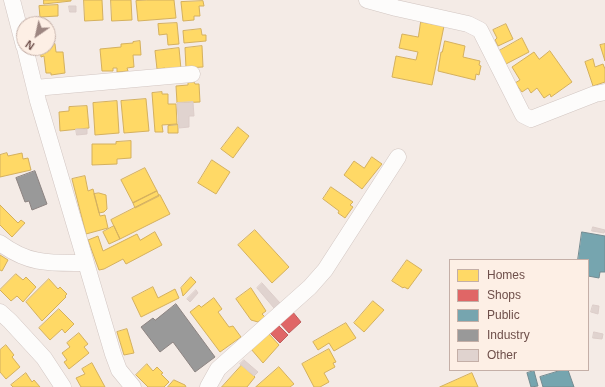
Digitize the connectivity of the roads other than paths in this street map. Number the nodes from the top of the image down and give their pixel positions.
1 (12, 0) edge
2 (367, 0) edge
3 (16, 16) edge
4 (26, 56) edge
5 (192, 74) dead end
6 (35, 88) junction
7 (605, 92) edge
8 (398, 157) dead end
9 (0, 243) edge
10 (86, 263) junction
11 (0, 312) edge
12 (63, 387) edge
13 (133, 387) edge
14 (208, 387) edge

1 - 3 street
2 - 7 street
4 - 6 street
5 - 6 street
6 - 10 street
8 - 14 street
9 - 10 street
10 - 13 street
11 - 12 street

